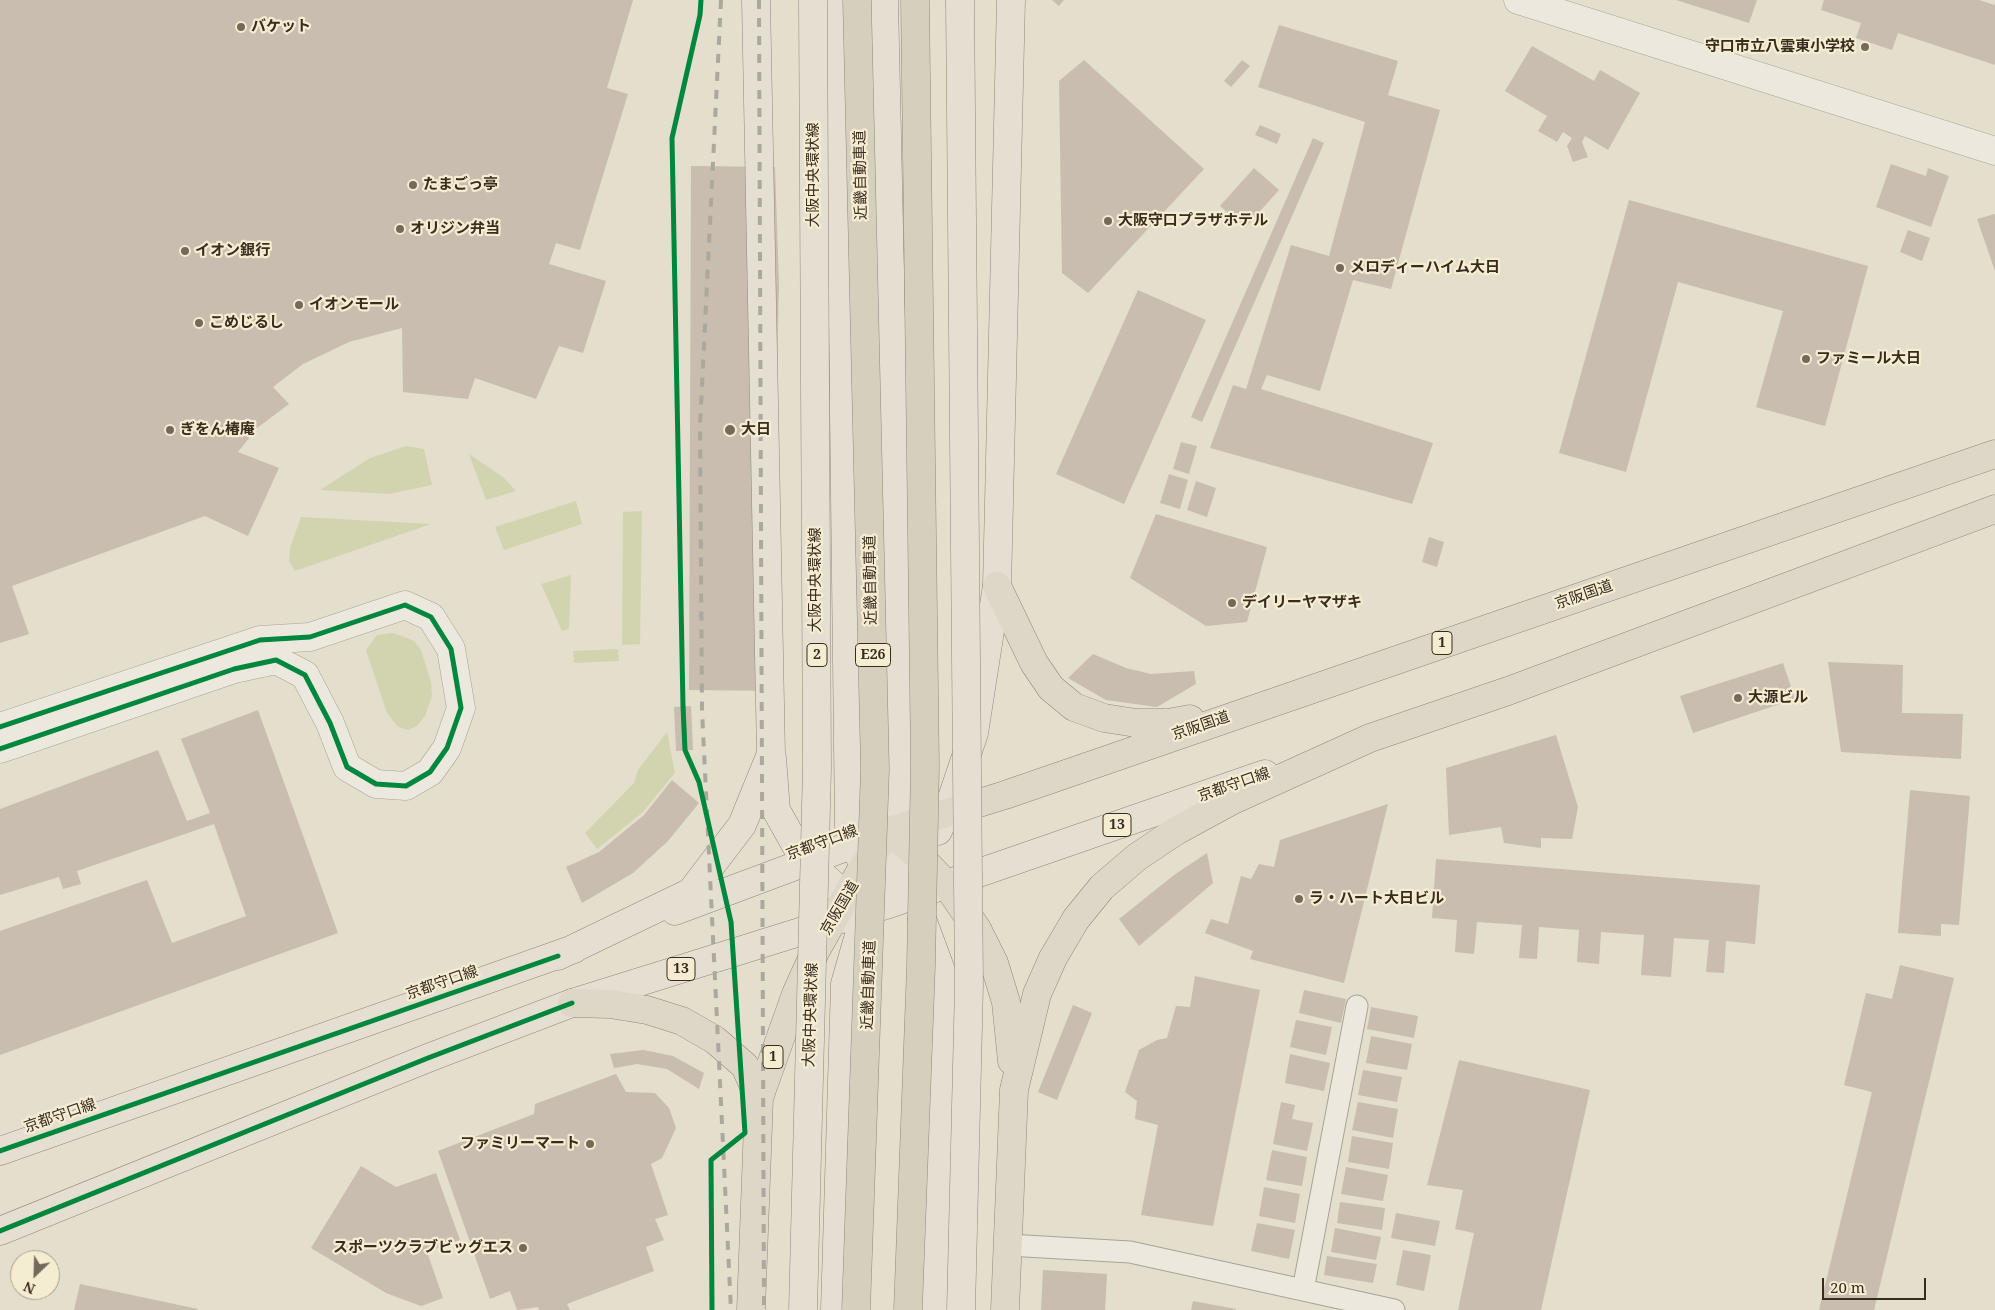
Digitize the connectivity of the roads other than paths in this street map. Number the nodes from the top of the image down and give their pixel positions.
1 (756, 0) edge
2 (813, 0) edge
3 (839, 0) edge
4 (857, 0) edge
5 (884, 0) edge
6 (915, 0) edge
7 (960, 0) edge
8 (1011, 0) edge
9 (1518, 0) edge
10 (1573, 8) edge
11 (1995, 151) edge
12 (1995, 454) edge
13 (1995, 509) edge
14 (997, 586) junction
15 (1254, 708) junction
16 (0, 727) edge
17 (1370, 738) junction
18 (0, 749) edge
19 (771, 754) junction
20 (946, 813) junction
21 (905, 856) junction
22 (807, 862) junction
23 (946, 884) junction
24 (866, 887) junction
25 (831, 922) junction
26 (558, 956) junction
27 (572, 1003) junction
28 (1358, 1006) dead end
29 (1014, 1090) junction
30 (759, 1098) junction
31 (0, 1151) edge
32 (0, 1230) edge
33 (1008, 1245) junction
34 (1303, 1290) junction
35 (751, 1310) edge
36 (803, 1310) edge
37 (835, 1310) edge
38 (856, 1310) edge
39 (908, 1310) edge
40 (933, 1310) edge
41 (961, 1310) edge
42 (1005, 1310) edge
43 (1394, 1310) edge

1 - 19 main road
2 - 36 main road, 大阪中央環状線 / 2, bridge
3 - 24 main road
4 - 38 highway, 近畿自動車道 / E26, bridge
5 - 21 main road
6 - 39 highway, bridge
7 - 41 main road, bridge
8 - 14 main road
9 - 10 street
10 - 11 street
12 - 15 highway, 京阪国道 / 1
13 - 17 highway
14 - 15 highway
14 - 20 main road
15 - 20 highway, 京阪国道 / 1
16 - 18 street
17 - 23 main road, 京都守口線 / 13
17 - 29 highway
19 - 22 main road
19 - 26 main road
20 - 21 highway, 京阪国道 / 1
20 - 21 main road
21 - 23 highway
21 - 24 highway, 京阪国道 / 1
21 - 24 main road, 京都守口線
21 - 24 main road
21 - 40 main road
22 - 24 main road
22 - 24 main road, 京都守口線
22 - 26 main road, 京都守口線
23 - 29 highway
24 - 25 highway, 京阪国道 / 1
24 - 37 main road
25 - 27 main road, 13
25 - 30 highway, 京阪国道 / 1
26 - 31 main road, 京都守口線
27 - 30 highway
27 - 32 main road, 13
28 - 34 lane
29 - 33 highway
30 - 35 highway, 京阪国道 / 1
33 - 34 lane
33 - 42 highway
34 - 43 lane

